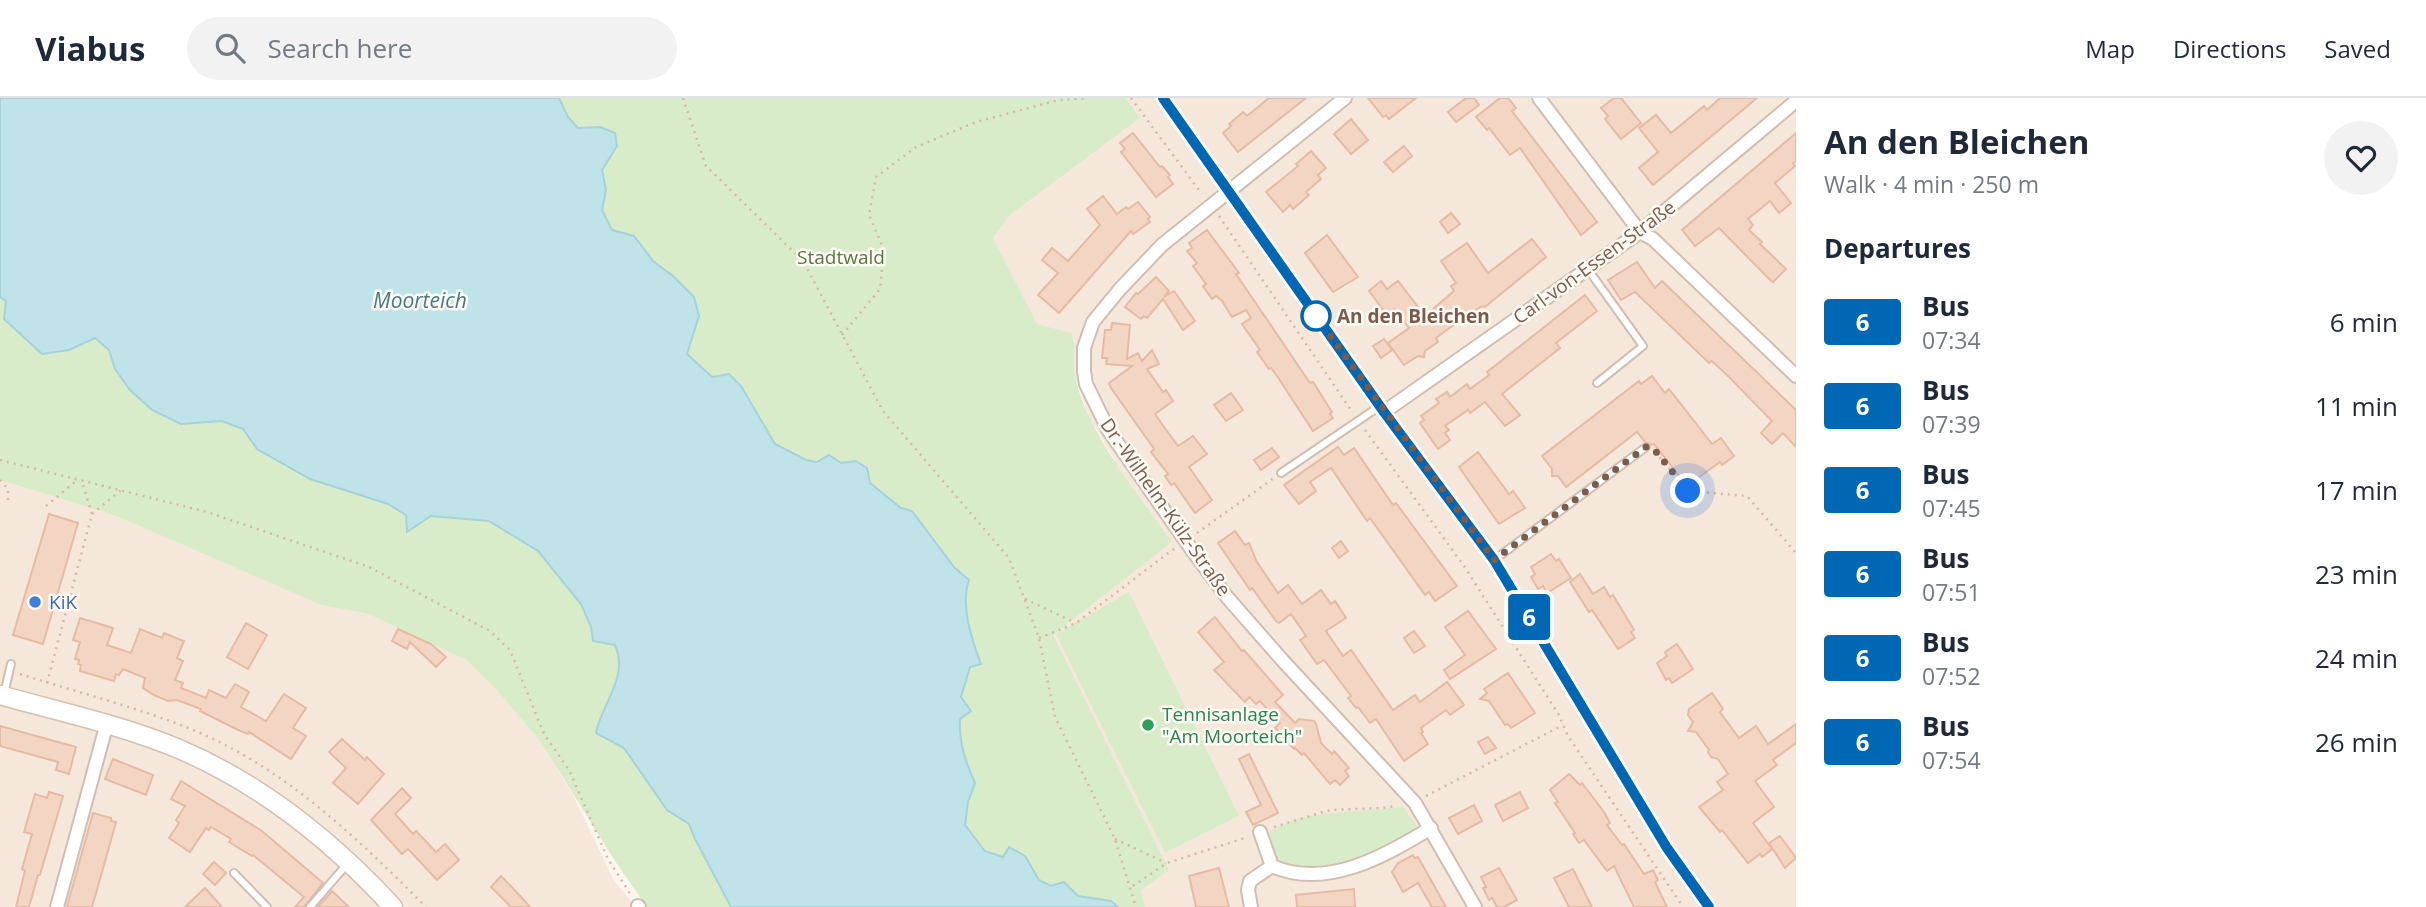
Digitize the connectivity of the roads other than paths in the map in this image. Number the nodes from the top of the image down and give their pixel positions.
1 (1163, 98) edge
2 (1345, 98) edge
3 (1539, 98) edge
4 (1796, 101) edge
5 (1229, 192) junction
6 (1640, 232) junction
7 (1587, 268) junction
8 (1796, 376) edge
9 (1597, 383) dead end
10 (1382, 409) junction
11 (1646, 447) road end
12 (1281, 473) road end
13 (1494, 560) junction
14 (10, 668) road end
15 (2, 695) edge
16 (107, 723) junction
17 (1431, 828) junction
18 (1260, 832) dead end
19 (349, 862) junction
20 (1272, 866) junction
21 (234, 873) dead end
22 (57, 907) edge
23 (267, 907) edge
24 (310, 907) edge
25 (393, 907) edge
26 (1251, 907) edge
27 (1475, 907) edge
28 (1709, 907) edge

1 - 5 street
2 - 5 street, Dr.-Wilhelm-Külz-Straße
3 - 6 street
4 - 6 street, Carl-von-Essen-Straße
5 - 10 street
5 - 17 street, Dr.-Wilhelm-Külz-Straße
6 - 7 street, Carl-von-Essen-Straße
6 - 8 street
7 - 9 lane
7 - 10 street, Carl-von-Essen-Straße
10 - 12 lane
10 - 13 street
11 - 13 lane
13 - 28 street
14 - 15 lane
15 - 16 main road
16 - 19 main road
16 - 22 street
17 - 20 street
17 - 27 street, Dr.-Wilhelm-Külz-Straße
18 - 20 street
19 - 24 lane
19 - 25 main road
20 - 26 street
21 - 23 lane

